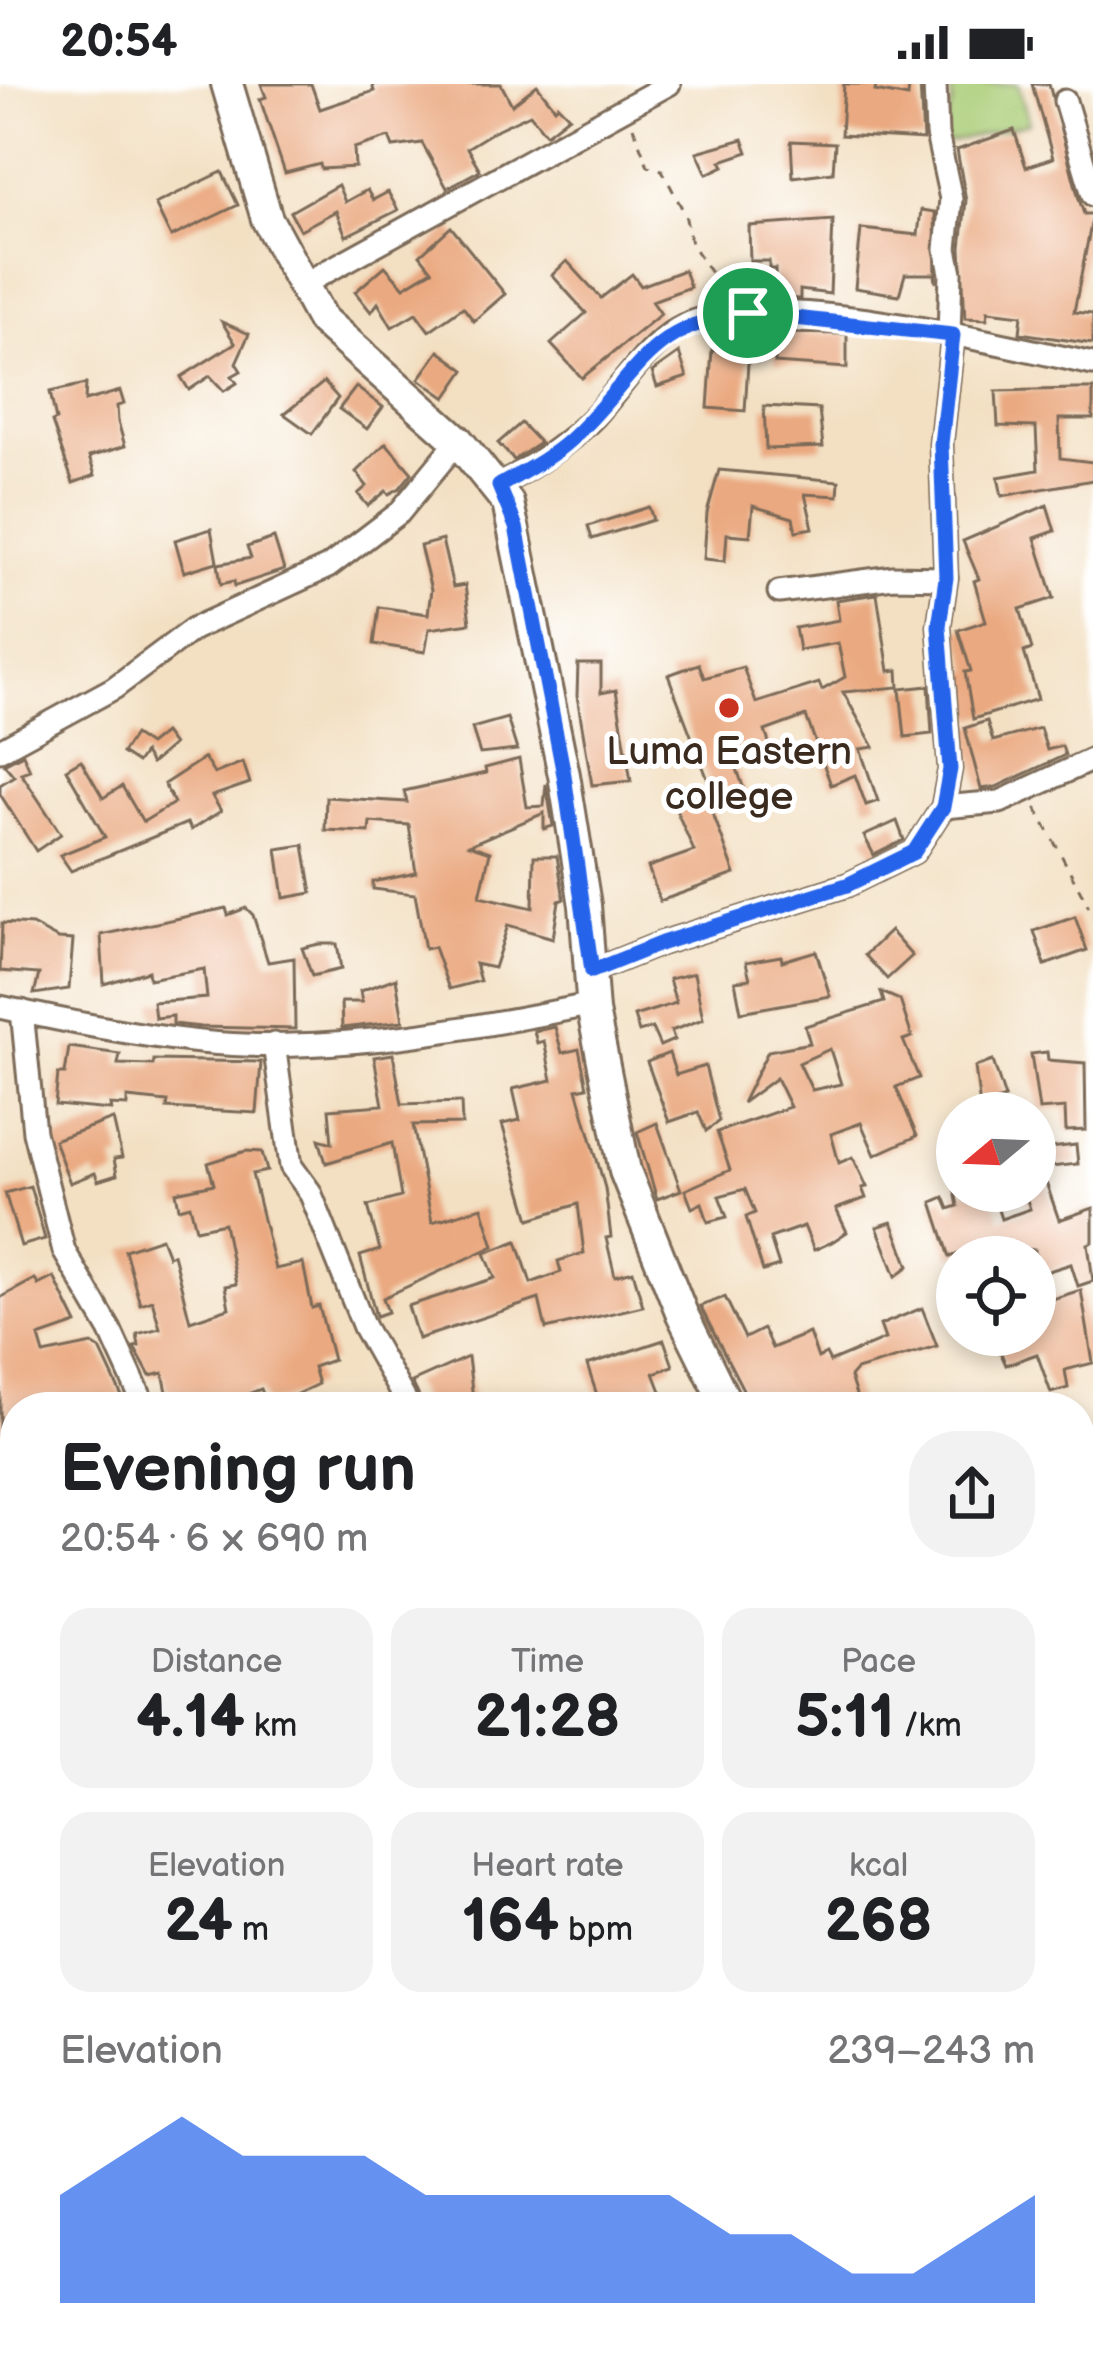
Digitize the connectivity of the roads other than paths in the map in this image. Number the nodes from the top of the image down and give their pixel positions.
1 (227, 84) edge
2 (669, 84) edge
3 (935, 84) edge
4 (1065, 101) dead end
5 (1093, 195) edge
6 (302, 285) junction
7 (951, 334) junction
8 (1093, 364) edge
9 (458, 441) junction
10 (499, 486) junction
11 (946, 578) junction
12 (779, 592) dead end
13 (0, 750) edge
14 (1093, 759) edge
15 (943, 807) junction
16 (592, 971) junction
17 (593, 1004) junction
18 (11, 1009) edge
19 (274, 1044) junction
20 (138, 1392) edge
21 (401, 1392) edge
22 (721, 1392) edge

1 - 6 street
2 - 6 street
3 - 7 street
4 - 5 street
6 - 9 street
7 - 8 street
7 - 10 street
7 - 11 street
9 - 10 street
9 - 13 street
10 - 16 street
11 - 12 street
11 - 15 street
14 - 15 street
15 - 16 street
16 - 17 street
17 - 19 street
17 - 22 street
18 - 19 street
18 - 20 street
19 - 21 street

